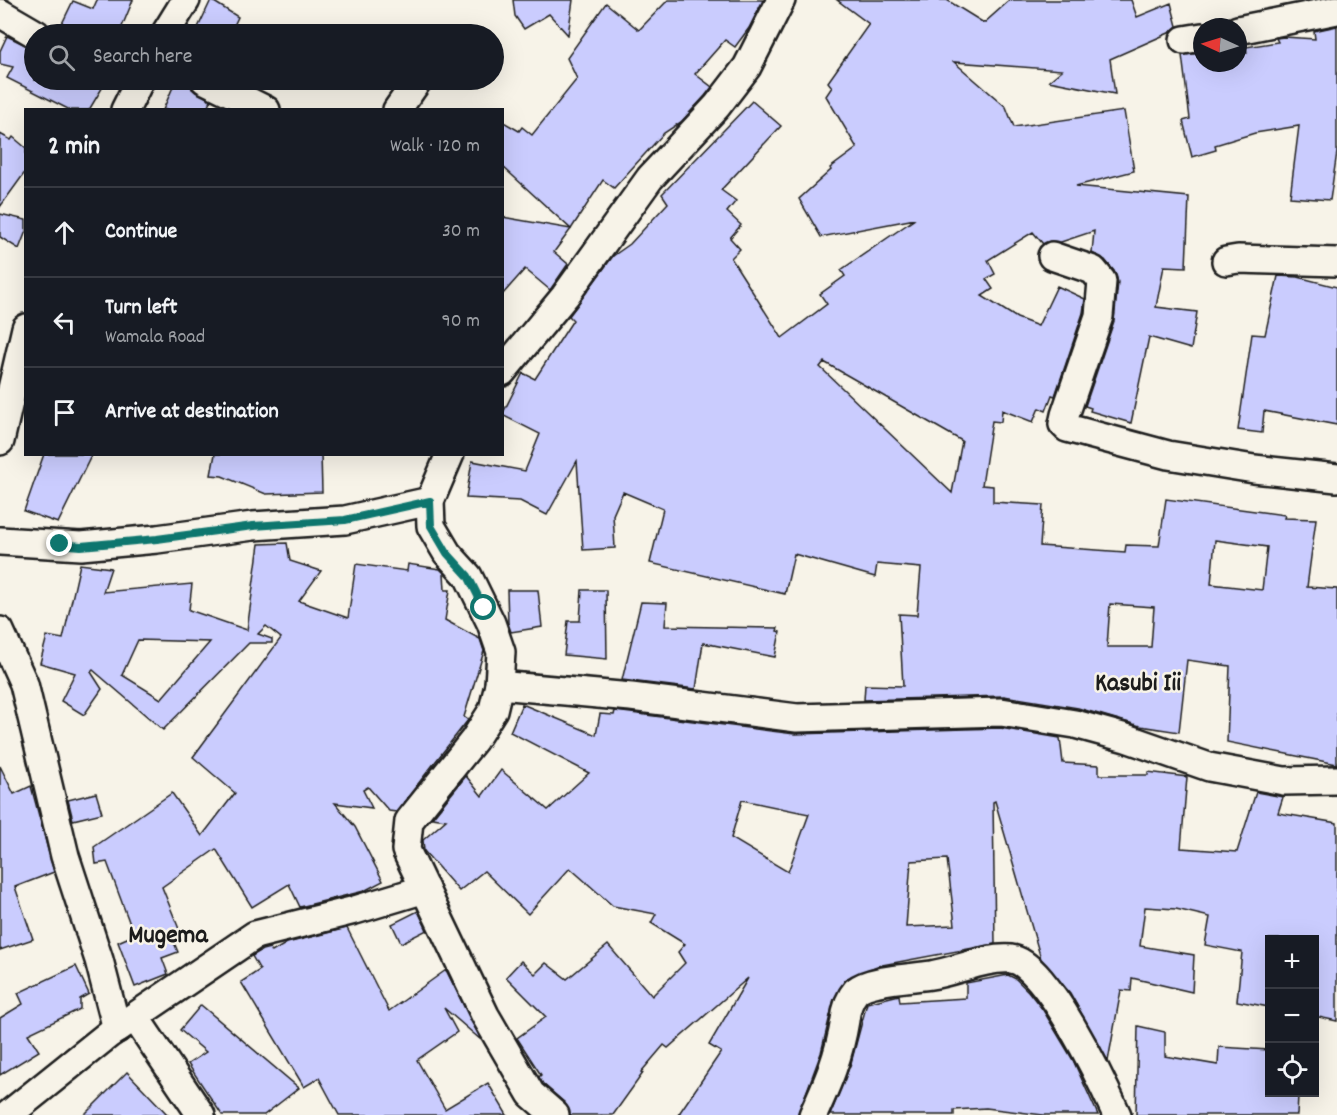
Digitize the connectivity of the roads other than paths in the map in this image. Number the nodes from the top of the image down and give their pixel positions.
1 (186, 0) edge
2 (781, 0) edge
3 (1332, 7) edge
4 (0, 13) edge
5 (171, 24) edge
6 (24, 27) edge
7 (1247, 28) edge
8 (225, 90) edge
9 (411, 90) edge
10 (262, 108) edge
11 (398, 108) edge
12 (1052, 256) dead end
13 (1226, 261) dead end
14 (1337, 262) edge
15 (24, 337) edge
16 (504, 370) edge
17 (0, 441) edge
18 (449, 456) edge
19 (1337, 478) edge
20 (430, 501) junction
21 (0, 542) edge
22 (0, 631) edge
23 (499, 685) junction
24 (1337, 780) edge
25 (425, 889) junction
26 (126, 1023) junction
27 (8, 1115) edge
28 (201, 1115) edge
29 (555, 1115) edge
30 (813, 1115) edge
31 (1117, 1115) edge

1 - 5 street
2 - 16 street
3 - 7 street
4 - 6 street
8 - 10 street
9 - 11 street
12 - 19 street
13 - 14 street
15 - 17 street
18 - 20 street
20 - 21 street
20 - 23 street
22 - 26 street
23 - 24 street
23 - 25 street
25 - 26 street
25 - 29 street
26 - 27 street
26 - 28 street
30 - 31 street

